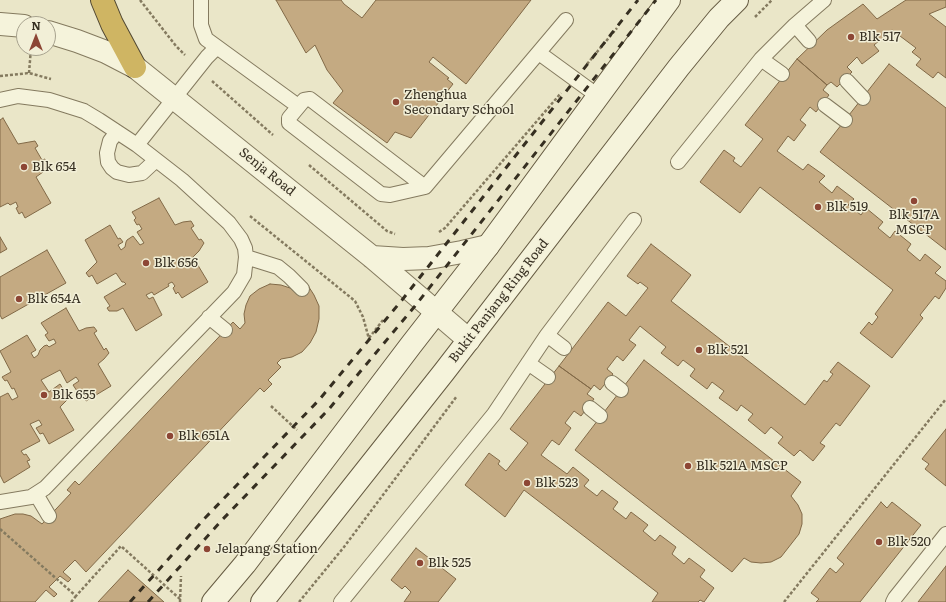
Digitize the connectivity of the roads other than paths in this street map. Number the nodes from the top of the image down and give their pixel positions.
1 (102, 0) edge
2 (201, 0) edge
3 (669, 0) edge
4 (737, 0) edge
5 (824, 0) edge
6 (566, 20) dead end
7 (0, 24) edge
8 (16, 25) edge
9 (794, 25) junction
10 (56, 34) edge
11 (809, 41) dead end
12 (216, 47) junction
13 (539, 53) junction
14 (761, 59) junction
15 (135, 66) junction
16 (782, 74) dead end
17 (847, 81) dead end
18 (598, 96) junction
19 (174, 98) junction
20 (863, 98) dead end
21 (0, 100) edge
22 (825, 105) dead end
23 (298, 106) junction
24 (845, 120) dead end
25 (117, 132) junction
26 (137, 145) junction
27 (156, 160) junction
28 (678, 162) dead end
29 (425, 187) junction
30 (634, 220) dead end
31 (488, 246) junction
32 (246, 257) junction
33 (372, 257) junction
34 (302, 289) dead end
35 (436, 312) junction
36 (209, 318) junction
37 (225, 330) dead end
38 (547, 335) junction
39 (469, 340) junction
40 (564, 348) dead end
41 (528, 363) junction
42 (548, 377) dead end
43 (36, 494) junction
44 (0, 502) edge
45 (49, 516) dead end
46 (946, 534) edge
47 (213, 602) edge
48 (262, 602) edge
49 (340, 602) edge
50 (893, 602) edge

1 - 15 highway
2 - 12 lane
3 - 18 main road
4 - 39 main road, Bukit Panjang Ring Road
5 - 9 lane
6 - 13 lane
7 - 8 main road
9 - 11 lane
9 - 14 lane
10 - 15 main road, Senja Road
12 - 19 lane
12 - 23 lane
13 - 18 lane
13 - 29 lane
14 - 16 lane
14 - 28 lane
15 - 19 main road, Senja Road
17 - 20 lane
18 - 31 main road
19 - 26 lane
19 - 33 main road, Senja Road
21 - 25 lane
22 - 24 lane
23 - 29 lane
23 - 29 lane
25 - 26 lane
25 - 27 lane
26 - 27 lane
27 - 32 lane
30 - 38 lane
31 - 33 main road
31 - 35 main road
32 - 34 lane
32 - 36 lane
33 - 35 main road, Senja Road
35 - 39 main road, Senja Road
35 - 47 main road
36 - 37 lane
36 - 43 lane
38 - 40 lane
38 - 41 lane
39 - 48 main road, Bukit Panjang Ring Road
41 - 42 lane
41 - 49 lane
43 - 44 lane
43 - 45 lane
46 - 50 lane

